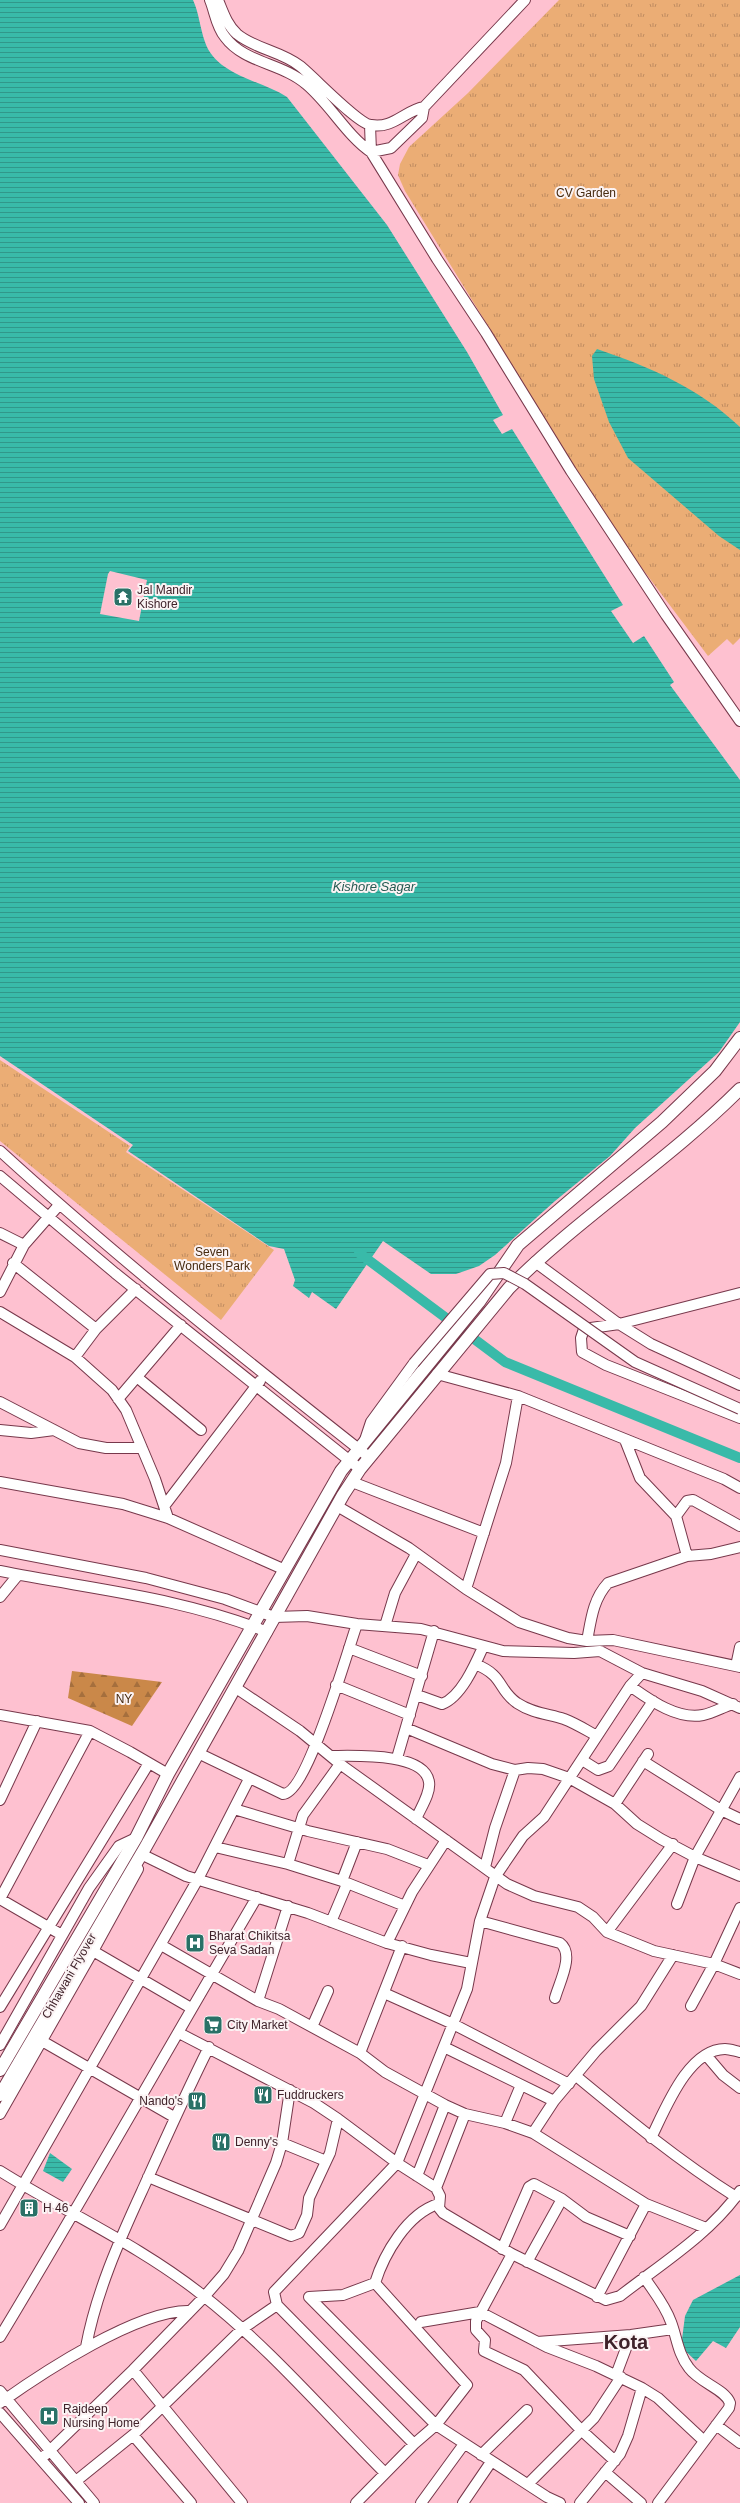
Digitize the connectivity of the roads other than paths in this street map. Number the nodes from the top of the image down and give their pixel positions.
1 (210, 0) edge
2 (218, 0) edge
3 (525, 0) edge
4 (424, 106) junction
5 (370, 125) junction
6 (371, 152) junction
7 (739, 718) edge
8 (740, 1038) edge
9 (740, 1088) edge
10 (0, 1151) edge
11 (0, 1176) edge
12 (59, 1205) junction
13 (49, 1217) junction
14 (0, 1233) edge
15 (24, 1245) junction
16 (535, 1262) junction
17 (13, 1263) junction
18 (136, 1289) junction
19 (0, 1292) edge
20 (740, 1293) edge
21 (0, 1312) edge
22 (619, 1324) junction
23 (181, 1325) junction
24 (96, 1329) junction
25 (75, 1356) junction
26 (441, 1370) junction
27 (264, 1374) junction
28 (138, 1378) junction
29 (740, 1385) edge
30 (256, 1386) junction
31 (518, 1396) junction
32 (118, 1399) junction
33 (0, 1402) edge
34 (740, 1409) edge
35 (740, 1418) edge
36 (0, 1430) edge
37 (54, 1430) junction
38 (200, 1430) dead end
39 (624, 1440) junction
40 (362, 1445) junction
41 (142, 1448) junction
42 (369, 1458) junction
43 (349, 1460) junction
44 (360, 1469) junction
45 (0, 1482) edge
46 (352, 1482) junction
47 (740, 1488) edge
48 (165, 1505) junction
49 (337, 1506) junction
50 (676, 1516) junction
51 (168, 1518) junction
52 (740, 1526) edge
53 (484, 1533) junction
54 (740, 1547) edge
55 (0, 1550) edge
56 (416, 1554) junction
57 (687, 1556) junction
58 (283, 1569) junction
59 (0, 1571) edge
60 (18, 1575) junction
61 (466, 1589) junction
62 (0, 1597) edge
63 (259, 1612) junction
64 (274, 1617) junction
65 (357, 1624) junction
66 (252, 1626) junction
67 (385, 1626) junction
68 (434, 1631) junction
69 (267, 1632) junction
70 (602, 1640) junction
71 (587, 1641) junction
72 (482, 1646) junction
73 (740, 1647) edge
74 (349, 1648) junction
75 (600, 1651) junction
76 (475, 1664) junction
77 (738, 1667) edge
78 (642, 1673) junction
79 (422, 1676) junction
80 (336, 1685) junction
81 (630, 1686) junction
82 (236, 1688) junction
83 (417, 1695) junction
84 (653, 1701) junction
85 (736, 1706) edge
86 (0, 1715) edge
87 (410, 1716) junction
88 (37, 1721) junction
89 (406, 1728) junction
90 (90, 1731) junction
91 (597, 1736) junction
92 (317, 1745) junction
93 (198, 1753) junction
94 (331, 1756) junction
95 (397, 1758) junction
96 (582, 1760) junction
97 (149, 1763) junction
98 (340, 1764) junction
99 (515, 1770) junction
100 (168, 1774) junction
101 (740, 1777) edge
102 (569, 1778) junction
103 (250, 1780) junction
104 (5, 1783) edge
105 (0, 1800) edge
106 (615, 1804) junction
107 (234, 1810) junction
108 (721, 1810) junction
109 (416, 1819) junction
110 (740, 1819) edge
111 (297, 1827) junction
112 (136, 1838) junction
113 (446, 1840) junction
114 (357, 1842) junction
115 (673, 1844) junction
116 (216, 1846) junction
117 (140, 1855) junction
118 (695, 1857) junction
119 (288, 1864) junction
120 (428, 1866) junction
121 (486, 1867) junction
122 (123, 1872) junction
123 (740, 1876) edge
124 (495, 1877) junction
125 (198, 1879) junction
126 (345, 1882) junction
127 (257, 1897) junction
128 (0, 1899) edge
129 (677, 1904) dead end
130 (288, 1906) junction
131 (405, 1906) junction
132 (740, 1908) edge
133 (480, 1921) junction
134 (331, 1922) junction
135 (47, 1928) junction
136 (608, 1932) junction
137 (62, 1935) junction
138 (386, 1943) junction
139 (161, 1945) junction
140 (402, 1946) junction
141 (93, 1951) junction
142 (673, 1955) junction
143 (471, 1962) junction
144 (714, 1964) junction
145 (211, 1974) junction
146 (740, 1974) edge
147 (140, 1981) junction
148 (328, 1991) dead end
149 (384, 1993) junction
150 (555, 1998) dead end
151 (258, 2001) junction
152 (691, 2006) dead end
153 (0, 2007) edge
154 (191, 2008) junction
155 (453, 2024) junction
156 (312, 2027) junction
157 (179, 2033) junction
158 (42, 2041) junction
159 (0, 2045) edge
160 (209, 2047) junction
161 (444, 2048) junction
162 (740, 2052) edge
163 (360, 2053) junction
164 (706, 2055) junction
165 (0, 2070) edge
166 (91, 2070) junction
167 (573, 2080) junction
168 (521, 2085) junction
169 (740, 2088) edge
170 (290, 2090) junction
171 (0, 2095) edge
172 (426, 2095) junction
173 (141, 2099) junction
174 (554, 2100) junction
175 (445, 2105) junction
176 (0, 2114) edge
177 (465, 2114) junction
178 (174, 2117) junction
179 (338, 2119) junction
180 (505, 2123) junction
181 (533, 2133) junction
182 (651, 2138) junction
183 (282, 2143) junction
184 (326, 2161) junction
185 (397, 2163) junction
186 (0, 2172) edge
187 (417, 2176) junction
188 (148, 2177) junction
189 (23, 2186) junction
190 (436, 2188) junction
191 (738, 2194) edge
192 (562, 2199) junction
193 (438, 2204) junction
194 (646, 2204) junction
195 (75, 2213) junction
196 (250, 2220) junction
197 (0, 2225) edge
198 (706, 2228) junction
199 (630, 2236) junction
200 (120, 2239) junction
201 (502, 2248) junction
202 (512, 2254) junction
203 (527, 2262) junction
204 (644, 2277) junction
205 (375, 2283) junction
206 (204, 2297) junction
207 (597, 2297) junction
208 (277, 2305) junction
209 (190, 2311) junction
210 (480, 2312) junction
211 (421, 2322) dead end
212 (242, 2329) junction
213 (673, 2329) junction
214 (631, 2335) junction
215 (0, 2337) edge
216 (537, 2342) junction
217 (86, 2348) junction
218 (133, 2370) junction
219 (618, 2376) junction
220 (642, 2388) junction
221 (2, 2398) edge
222 (165, 2406) junction
223 (527, 2410) dead end
224 (0, 2413) edge
225 (436, 2425) junction
226 (716, 2425) junction
227 (581, 2430) junction
228 (133, 2435) junction
229 (703, 2440) junction
230 (740, 2443) edge
231 (414, 2444) junction
232 (464, 2444) junction
233 (50, 2449) junction
234 (481, 2455) junction
235 (41, 2459) junction
236 (615, 2460) junction
237 (492, 2462) junction
238 (605, 2472) junction
239 (385, 2473) junction
240 (76, 2481) junction
241 (528, 2484) junction
242 (79, 2503) edge
243 (94, 2503) edge
244 (191, 2503) edge
245 (242, 2503) edge
246 (356, 2503) edge
247 (420, 2503) edge
248 (463, 2503) edge
249 (560, 2503) edge
250 (580, 2503) edge
251 (641, 2503) edge
252 (658, 2503) edge

1 - 6 street
2 - 5 street
3 - 4 street
4 - 5 street
4 - 6 street
5 - 6 street
6 - 7 street
8 - 40 main road, Chhawani Flyover
9 - 16 main road, Chhawani Flyover
10 - 12 street
11 - 13 street
12 - 13 street
12 - 27 street
13 - 15 street
13 - 18 street
14 - 15 street
15 - 17 street
16 - 22 street
16 - 26 main road, Chhawani Flyover
17 - 19 street
17 - 24 street
18 - 23 street
18 - 24 street
20 - 22 street
21 - 25 street
22 - 29 street
22 - 35 street
23 - 28 street
23 - 30 street
24 - 25 street
25 - 32 street
26 - 31 street
26 - 42 main road, Chhawani Flyover
27 - 30 street
27 - 40 street
28 - 32 street
28 - 38 street
30 - 43 street
30 - 48 street
31 - 39 street
31 - 53 street
32 - 41 street
33 - 37 street
34 - 40 street, bridge
36 - 37 street
37 - 41 street
39 - 47 street
39 - 50 street
40 - 42 street
40 - 43 main road, Chhawani Flyover
41 - 48 street
42 - 44 main road, Chhawani Flyover
43 - 44 street
43 - 58 main road, Chhawani Flyover
44 - 46 main road, Chhawani Flyover
45 - 51 street
46 - 49 main road, Chhawani Flyover
46 - 53 street
48 - 51 street
49 - 56 street
49 - 64 main road, Chhawani Flyover
50 - 52 street
50 - 57 street
51 - 58 street
53 - 61 street
54 - 57 street
55 - 63 street
56 - 61 street
56 - 67 street
57 - 71 street
58 - 63 main road, Chhawani Flyover
59 - 60 street
60 - 62 street
60 - 66 street
61 - 71 street
63 - 64 street
63 - 66 main road, Chhawani Flyover
64 - 65 street
64 - 69 main road, Chhawani Flyover
65 - 67 street
65 - 74 street
66 - 69 street
66 - 100 main road, Chhawani Flyover
67 - 68 street
68 - 72 street
68 - 79 street
69 - 82 main road, Chhawani Flyover
70 - 71 street
70 - 75 street
70 - 77 street
72 - 75 street
72 - 76 street
73 - 77 street
74 - 79 street
74 - 80 street
75 - 78 street
76 - 83 street
76 - 91 street
78 - 81 street
78 - 85 street
79 - 83 street
80 - 87 street
80 - 92 street
81 - 84 street
81 - 91 street
82 - 92 street
82 - 93 main road, Chhawani Flyover
83 - 87 street
84 - 85 street
84 - 96 street
86 - 88 street
87 - 89 street
88 - 90 street
88 - 104 street
89 - 95 street
89 - 99 street
90 - 97 street
90 - 128 street
91 - 96 street
92 - 94 street
92 - 103 street
93 - 103 street
93 - 117 main road, Chhawani Flyover
94 - 95 street
94 - 98 street
95 - 109 street
96 - 102 street
97 - 100 street
97 - 135 street
98 - 109 street
98 - 111 street
99 - 102 street
99 - 121 street
100 - 112 main road, Chhawani Flyover
101 - 108 street
102 - 106 street
102 - 124 street
103 - 107 street
104 - 105 street
106 - 108 street
106 - 115 street
107 - 111 street
107 - 116 street
108 - 110 street
108 - 118 street
109 - 113 street
111 - 114 street
111 - 119 street
112 - 122 main road, Chhawani Flyover
112 - 137 street
113 - 120 street
113 - 121 street
114 - 120 street
114 - 126 street
115 - 118 street
115 - 136 street
116 - 119 street
116 - 125 street
117 - 122 main road, Chhawani Flyover
117 - 125 street
117 - 141 street
118 - 123 street
118 - 129 street
119 - 126 street
120 - 131 street
121 - 124 street
122 - 165 main road, Chhawani Flyover
122 - 171 main road, Chhawani Flyover
124 - 133 street
124 - 136 street
125 - 127 street
125 - 139 street
126 - 131 street
126 - 134 street
127 - 130 street
127 - 145 street
128 - 135 street
130 - 134 street
130 - 151 street
131 - 138 street
132 - 144 street
133 - 143 street
133 - 150 street
134 - 138 street
135 - 137 street
135 - 153 street
136 - 142 street
137 - 159 street
138 - 140 street
139 - 145 street
139 - 147 street
140 - 143 street
140 - 149 street
141 - 147 street
141 - 158 street
142 - 144 street
142 - 167 street
143 - 155 street
144 - 146 street
144 - 152 street
145 - 151 street
145 - 154 street
147 - 154 street
147 - 166 street
148 - 156 street
149 - 155 street
149 - 163 street
151 - 156 street
154 - 157 street
155 - 161 street
155 - 167 street
156 - 163 street
157 - 160 street
157 - 173 street
158 - 166 street
158 - 176 street
160 - 170 street
160 - 178 street
161 - 168 street
161 - 172 street
162 - 164 street
163 - 172 street
164 - 169 street
164 - 182 street
166 - 173 street
166 - 189 street
167 - 174 street
167 - 182 street
168 - 174 street
168 - 180 street
170 - 179 street
170 - 183 street
172 - 175 street
172 - 185 street
173 - 178 street
173 - 195 street
174 - 181 street
175 - 177 street
175 - 187 street
177 - 180 street
177 - 190 street
178 - 188 street
179 - 184 street
179 - 185 street
180 - 181 street
181 - 194 street
182 - 191 street
183 - 184 street
183 - 196 street
184 - 196 street
185 - 187 street
185 - 208 street
186 - 189 street
187 - 190 street
188 - 196 street
188 - 200 street
189 - 195 street
189 - 197 street
190 - 193 street
191 - 198 street
192 - 199 street
192 - 201 street
192 - 203 street
193 - 201 street
193 - 205 street
194 - 198 street
194 - 199 street
195 - 200 street
195 - 215 street
196 - 206 street
198 - 204 street
199 - 207 street
200 - 206 street
200 - 217 street
201 - 202 street
202 - 203 street
202 - 210 street
203 - 207 street
204 - 207 street
204 - 213 street
205 - 225 street
205 - 225 street
206 - 209 street
206 - 212 street
208 - 212 street
208 - 231 street
209 - 217 street
209 - 218 street
210 - 211 street
210 - 216 street
210 - 227 street
212 - 222 street
212 - 239 street
213 - 214 street
213 - 226 street
214 - 216 street
214 - 219 street
216 - 219 street
217 - 221 street
218 - 222 street
218 - 233 street
219 - 220 street
219 - 227 street
220 - 229 street
220 - 236 street
221 - 233 street
222 - 228 street
222 - 245 street
223 - 234 street
224 - 235 street
225 - 231 street
225 - 232 street
226 - 229 street
226 - 230 street
227 - 236 street
227 - 241 street
228 - 240 street
228 - 244 street
229 - 252 street
231 - 239 street
232 - 234 street
232 - 247 street
233 - 235 street
233 - 240 street
234 - 237 street
235 - 242 street
236 - 238 street
237 - 241 street
237 - 248 street
238 - 250 street
238 - 251 street
239 - 246 street
240 - 243 street
241 - 249 street

